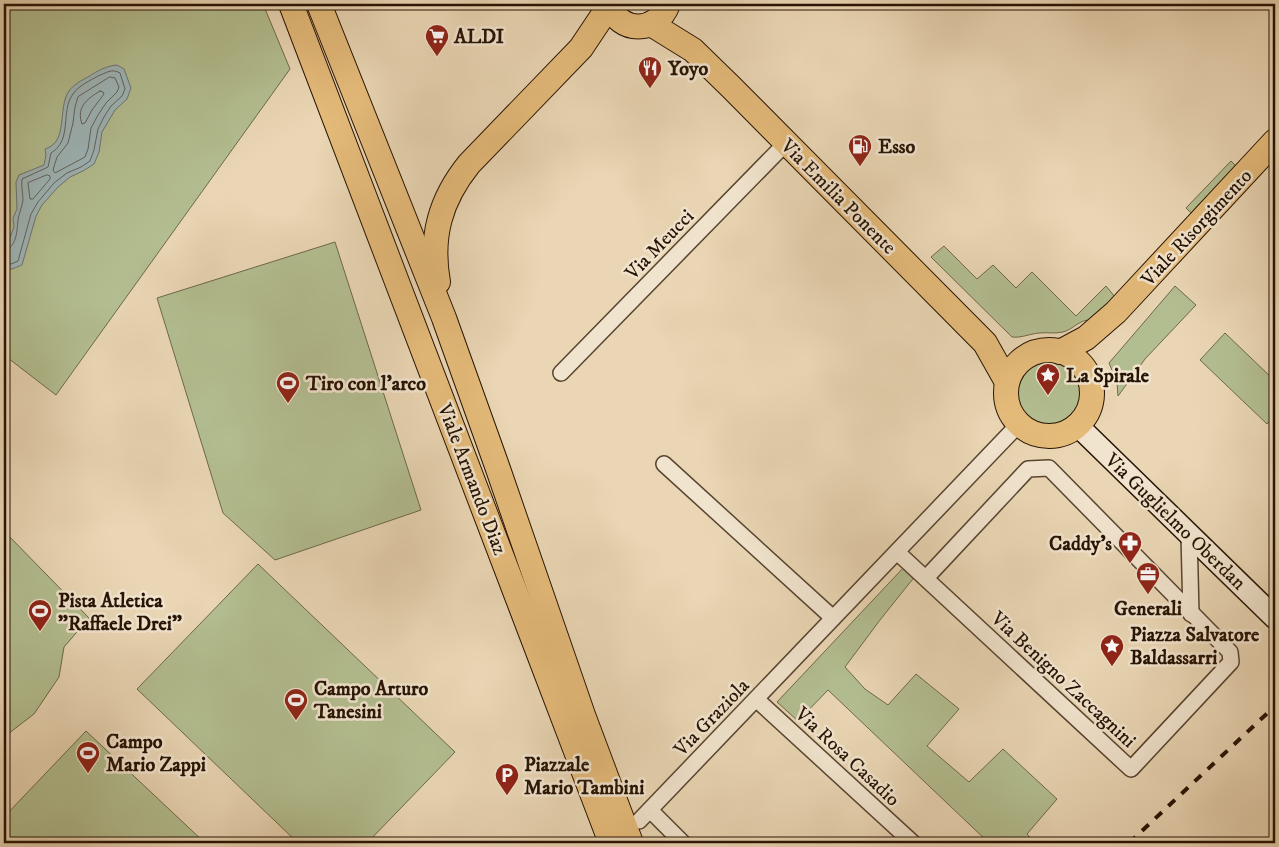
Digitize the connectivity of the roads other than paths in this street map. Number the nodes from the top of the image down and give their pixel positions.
1 (291, 4) edge
2 (319, 4) edge
3 (613, 11) edge
4 (662, 12) edge
5 (1275, 142) edge
6 (786, 143) junction
7 (1116, 312) junction
8 (444, 318) junction
9 (985, 343) junction
10 (1060, 352) junction
11 (1024, 358) junction
12 (561, 373) dead end
13 (1087, 374) junction
14 (1007, 382) junction
15 (1019, 424) junction
16 (1077, 425) junction
17 (664, 464) dead end
18 (1189, 534) junction
19 (897, 552) junction
20 (926, 578) junction
21 (1191, 614) junction
22 (834, 618) junction
23 (1275, 618) edge
24 (756, 699) junction
25 (574, 718) junction
26 (650, 810) junction
27 (639, 821) dead end
28 (611, 843) edge
29 (631, 843) edge
30 (683, 843) edge
31 (913, 843) edge

1 - 25 main road, Viale Armando Diaz
2 - 8 main road, Viale Armando Diaz
3 - 4 main road, Via Emilia Ponente
3 - 8 main road
4 - 6 main road, Via Emilia Ponente
5 - 7 main road, Viale Risorgimento
6 - 9 main road, Via Emilia Ponente
6 - 12 street, Via Meucci
7 - 10 main road, Viale Risorgimento
7 - 13 main road, Viale Risorgimento
8 - 25 main road, Viale Armando Diaz
9 - 11 main road, Via Emilia Ponente
9 - 14 main road, Via Emilia Ponente
10 - 11 main road
10 - 13 main road
11 - 14 main road
13 - 16 main road
14 - 15 main road
15 - 16 main road
15 - 19 street, Via Graziola
16 - 18 main road, Via Guglielmo Oberdan
17 - 22 street
18 - 21 street
18 - 23 main road, Via Guglielmo Oberdan
19 - 20 street, Via Benigno Zaccagnini
19 - 22 street, Via Graziola
20 - 21 street, Via Benigno Zaccagnini
20 - 21 street, Via Benigno Zaccagnini
22 - 24 street, Via Graziola
24 - 26 street, Via Graziola
24 - 31 street, Via Rosa Casadio
25 - 28 main road, Viale Armando Diaz
25 - 29 main road, Viale Armando Diaz
26 - 27 street
26 - 30 street

